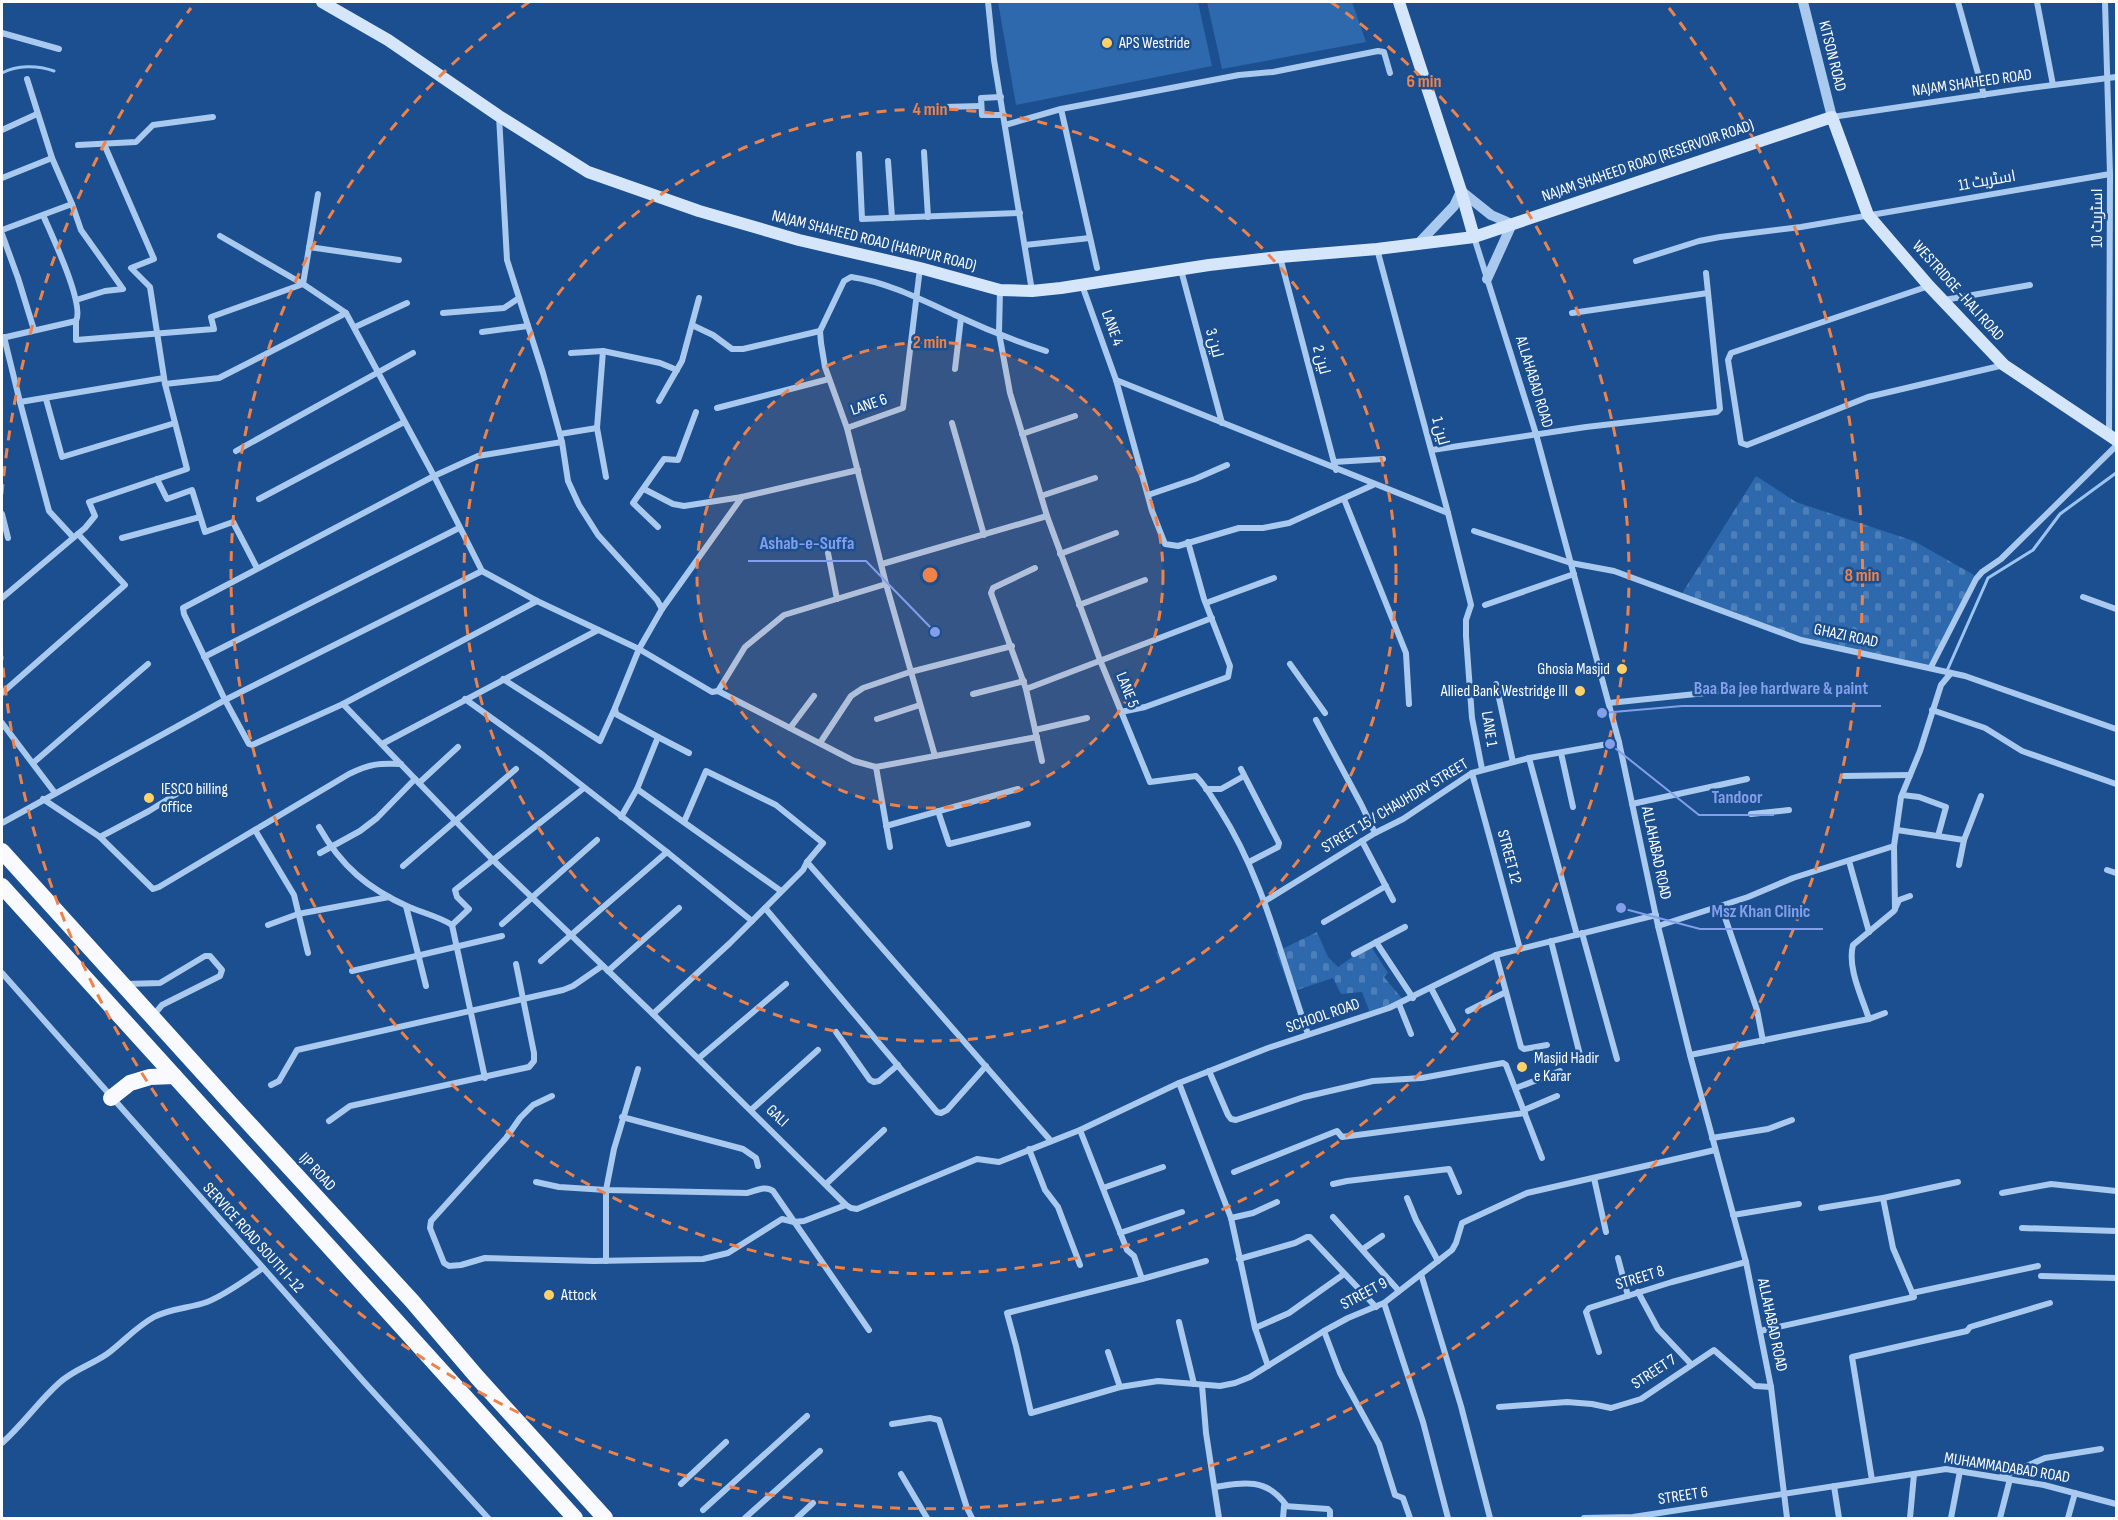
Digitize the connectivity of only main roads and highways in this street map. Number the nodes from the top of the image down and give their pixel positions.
1 (322, 2) edge
2 (1399, 2) edge
3 (1832, 117) joint
4 (1474, 237) junction
5 (2113, 438) edge
6 (2, 851) edge
7 (2, 886) edge
8 (174, 1076) junction
9 (111, 1098) road end
10 (574, 1518) edge
11 (605, 1518) edge

1 - 4 main road, NAJAM SHAHEED ROAD (HARIPUR ROAD)
2 - 4 main road
3 - 4 main road, NAJAM SHAHEED ROAD (RESERVOIR ROAD)
3 - 5 main road, WESTRIDGE -HALI ROAD
6 - 11 highway, IJP ROAD
7 - 8 highway
8 - 9 highway
8 - 10 highway

